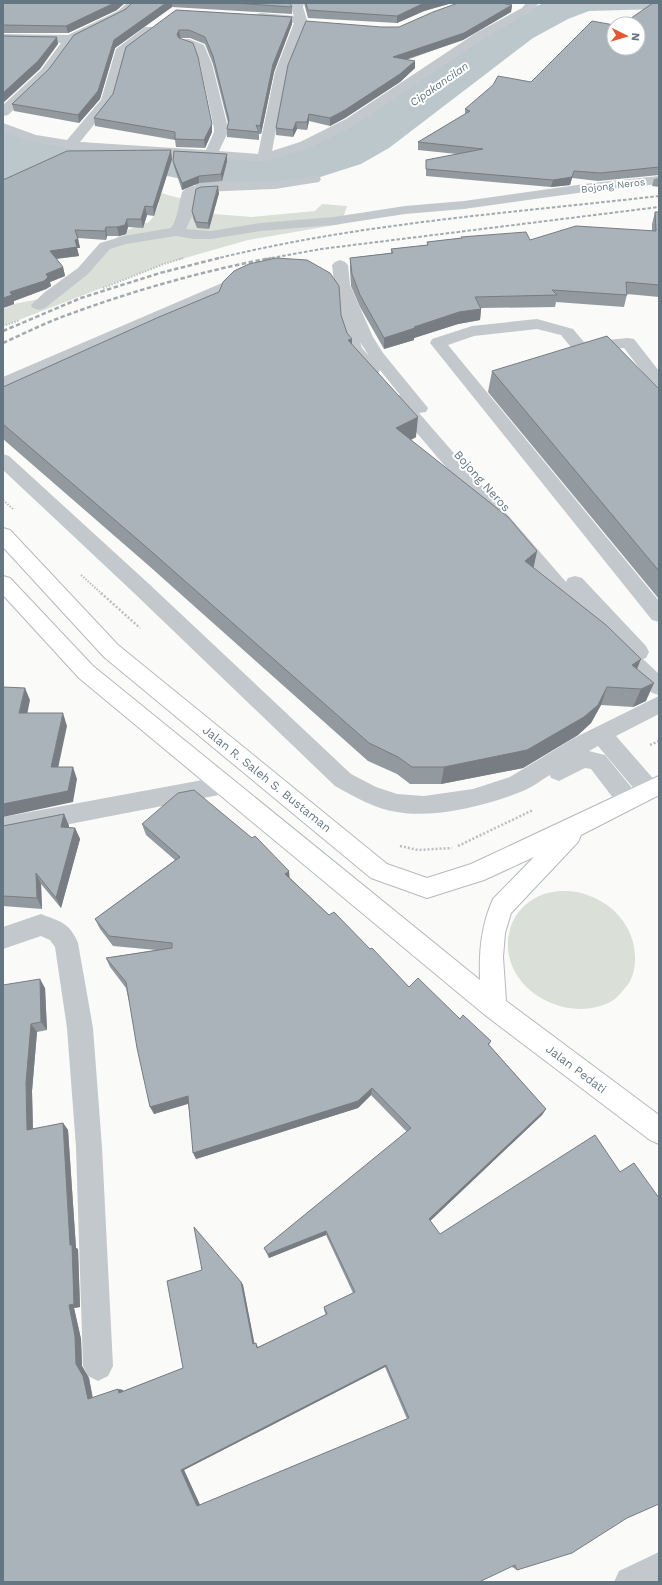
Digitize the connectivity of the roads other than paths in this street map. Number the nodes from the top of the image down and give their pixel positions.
1 (134, 3) edge
2 (298, 3) edge
3 (533, 3) edge
4 (250, 17) edge
5 (161, 21) edge
6 (300, 23) junction
7 (315, 23) edge
8 (3, 38) edge
9 (70, 40) junction
10 (185, 42) edge
11 (3, 112) edge
12 (3, 127) edge
13 (70, 145) junction
14 (210, 155) junction
15 (264, 158) junction
16 (314, 179) dead end
17 (659, 180) edge
18 (176, 232) junction
19 (340, 265) dead end
20 (300, 273) edge
21 (265, 274) edge
22 (39, 305) dead end
23 (659, 382) edge
24 (3, 383) edge
25 (3, 460) edge
26 (3, 535) edge
27 (3, 583) edge
28 (659, 615) edge
29 (659, 673) edge
30 (659, 688) edge
31 (659, 704) edge
32 (602, 734) junction
33 (224, 786) junction
34 (654, 787) edge
35 (473, 798) junction
36 (628, 800) junction
37 (579, 825) junction
38 (3, 827) edge
39 (3, 938) edge
40 (494, 1007) junction
41 (659, 1131) edge
42 (98, 1366) dead end
43 (659, 1568) edge
44 (630, 1582) edge

1 - 9 street
2 - 6 street
3 - 15 street
4 - 6 street
5 - 13 street
6 - 7 street
6 - 15 street
8 - 9 street
9 - 11 street
10 - 14 street
12 - 13 street
13 - 14 street
14 - 15 street
16 - 18 street
17 - 18 street, Bojong Neros
18 - 22 street, Bojong Neros
19 - 29 street, Bojong Neros
20 - 30 street
21 - 24 street
23 - 28 street
25 - 35 street
26 - 37 main road, Jalan R. Saleh S. Bustaman
27 - 33 main road
31 - 32 street
32 - 34 street
32 - 35 street
33 - 38 street
33 - 40 main road
34 - 36 main road, Jalan R. Saleh S. Bustaman
35 - 36 street
36 - 37 main road, Jalan R. Saleh S. Bustaman
37 - 40 main road
39 - 42 street
40 - 41 main road, Jalan Pedati
43 - 44 street

